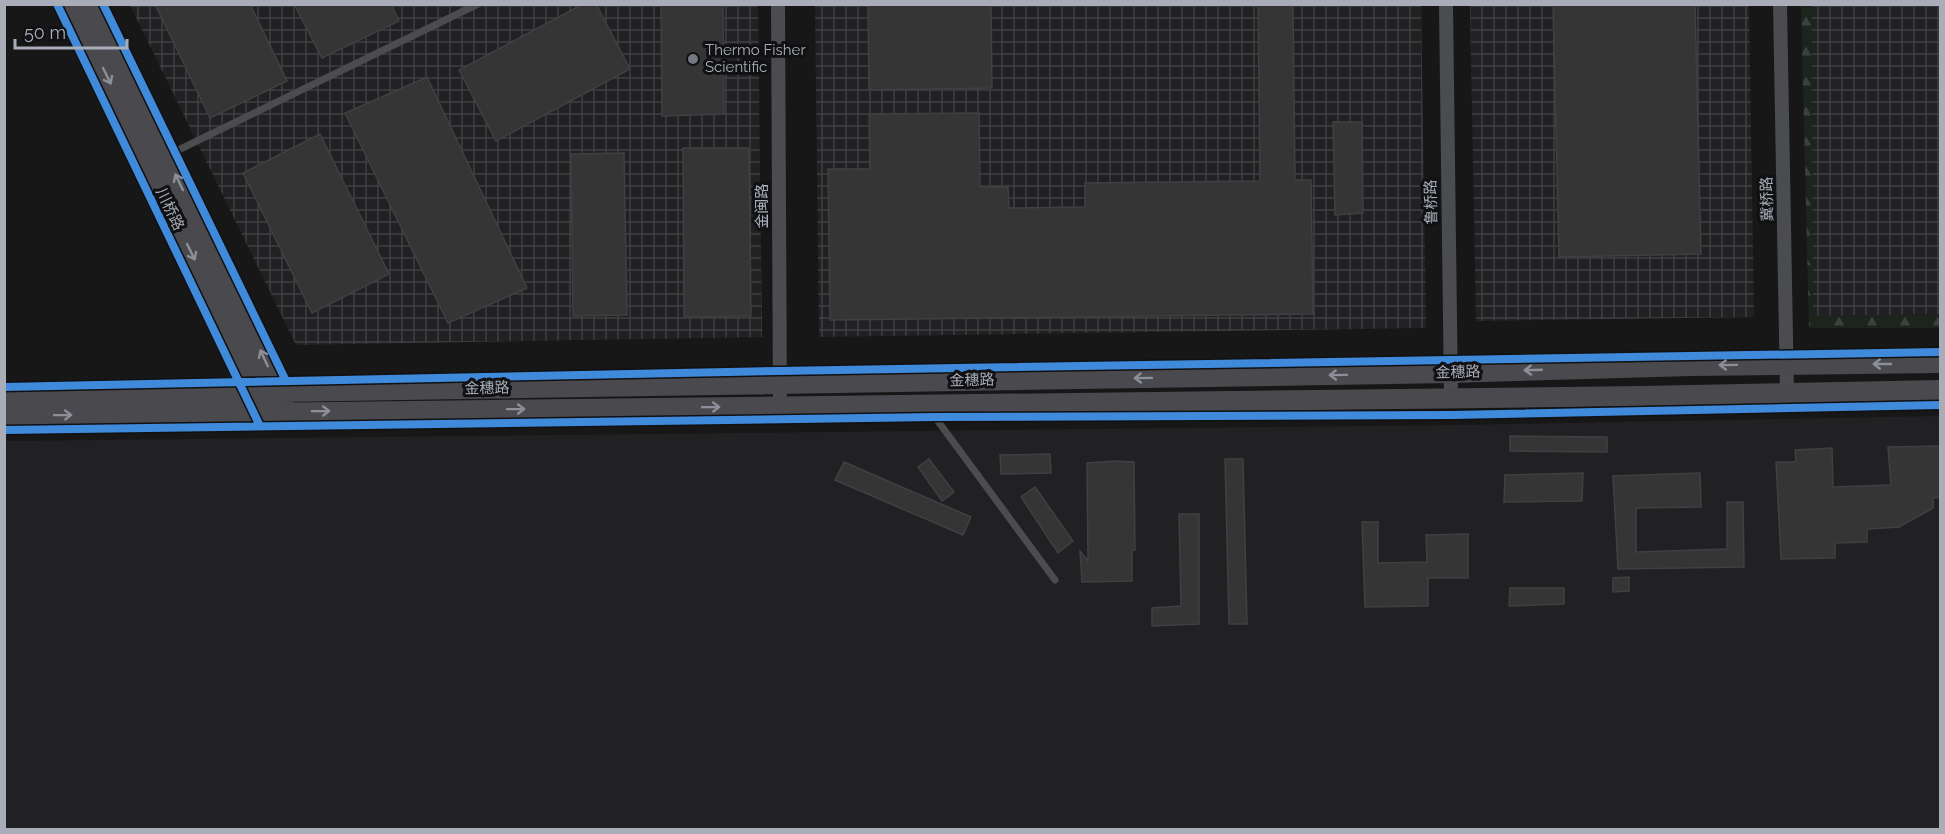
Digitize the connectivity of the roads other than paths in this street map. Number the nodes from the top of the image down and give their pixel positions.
1 (72, 4) edge
2 (93, 4) edge
3 (478, 4) edge
4 (778, 4) edge
5 (1446, 4) edge
6 (1780, 4) edge
7 (166, 156) junction
8 (1941, 363) edge
9 (1786, 365) junction
10 (1450, 373) junction
11 (779, 383) junction
12 (1941, 390) edge
13 (270, 393) junction
14 (1787, 393) junction
15 (1451, 398) junction
16 (4, 399) edge
17 (926, 404) junction
18 (780, 406) junction
19 (278, 412) junction
20 (4, 416) edge
21 (1054, 580) dead end

1 -> 13 street, 川桥路
2 - 7 street, 川桥路
3 - 7 lane
4 - 11 street, 金闽路
5 - 10 street, 鲁桥路
6 - 9 street, 冀桥路
13 -> 7 street, 川桥路
8 -> 9 street, 金穗路
9 -> 10 street, 金穗路
9 - 14 street, 冀桥路
10 -> 11 street, 金穗路
10 - 15 street, 鲁桥路
11 - 13 street, 金穗路
11 - 18 street, 金闽路
12 - 14 street, 金穗路
13 - 16 street, 金穗路
13 - 19 street, 川桥路
14 - 15 street, 金穗路
15 - 17 street, 金穗路
17 - 18 street, 金穗路
17 - 21 lane
19 -> 18 street, 金穗路
20 -> 19 street, 金穗路

